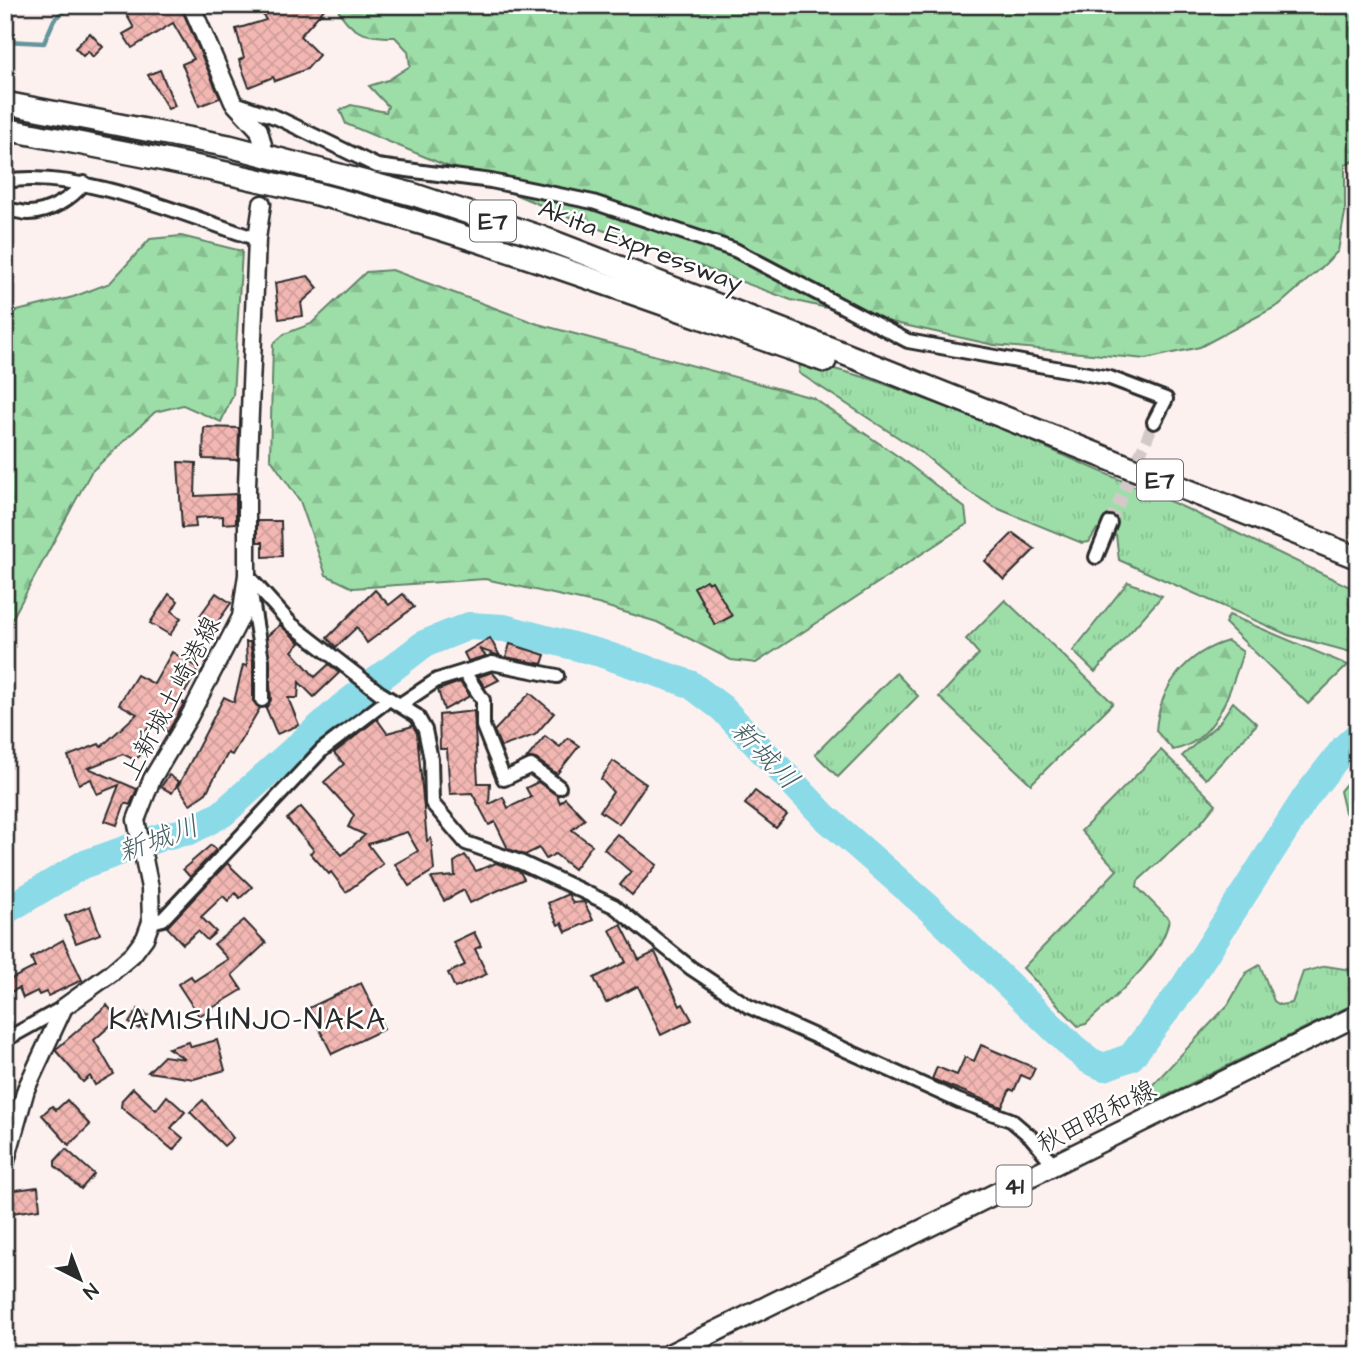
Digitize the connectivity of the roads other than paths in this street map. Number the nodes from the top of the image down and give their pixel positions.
1 (191, 5) edge
2 (233, 102) junction
3 (5, 103) edge
4 (5, 129) edge
5 (263, 145) dead end
6 (5, 181) edge
7 (83, 183) junction
8 (262, 204) dead end
9 (5, 212) edge
10 (257, 239) junction
11 (961, 402) junction
12 (1154, 422) tunnel mouth
13 (1110, 523) tunnel mouth
14 (1096, 557) dead end
15 (1358, 558) edge
16 (247, 575) junction
17 (464, 672) junction
18 (557, 676) dead end
19 (390, 699) junction
20 (262, 700) dead end
21 (559, 787) dead end
22 (151, 922) junction
23 (64, 1007) junction
24 (1358, 1015) edge
25 (5, 1040) edge
26 (5, 1164) edge
27 (1055, 1166) junction
28 (668, 1355) edge

1 - 2 main road
2 - 5 main road
2 - 12 street
3 - 11 highway, Akita Expressway / E7
4 - 11 highway, Akita Expressway / E7
6 - 7 street
7 - 9 street
7 - 10 street
8 - 10 main road, 上新城土崎港線
10 - 16 main road, 上新城土崎港線
11 - 15 highway, Akita Expressway / E7
13 - 14 street
16 - 19 street
16 - 20 street
16 - 22 main road, 上新城土崎港線
17 - 18 street
17 - 19 street
17 - 21 street
19 - 22 street
19 - 27 street
22 - 23 main road
23 - 25 street
23 - 26 main road
24 - 27 main road, 秋田昭和線 / 41
27 - 28 main road, 秋田昭和線 / 41

